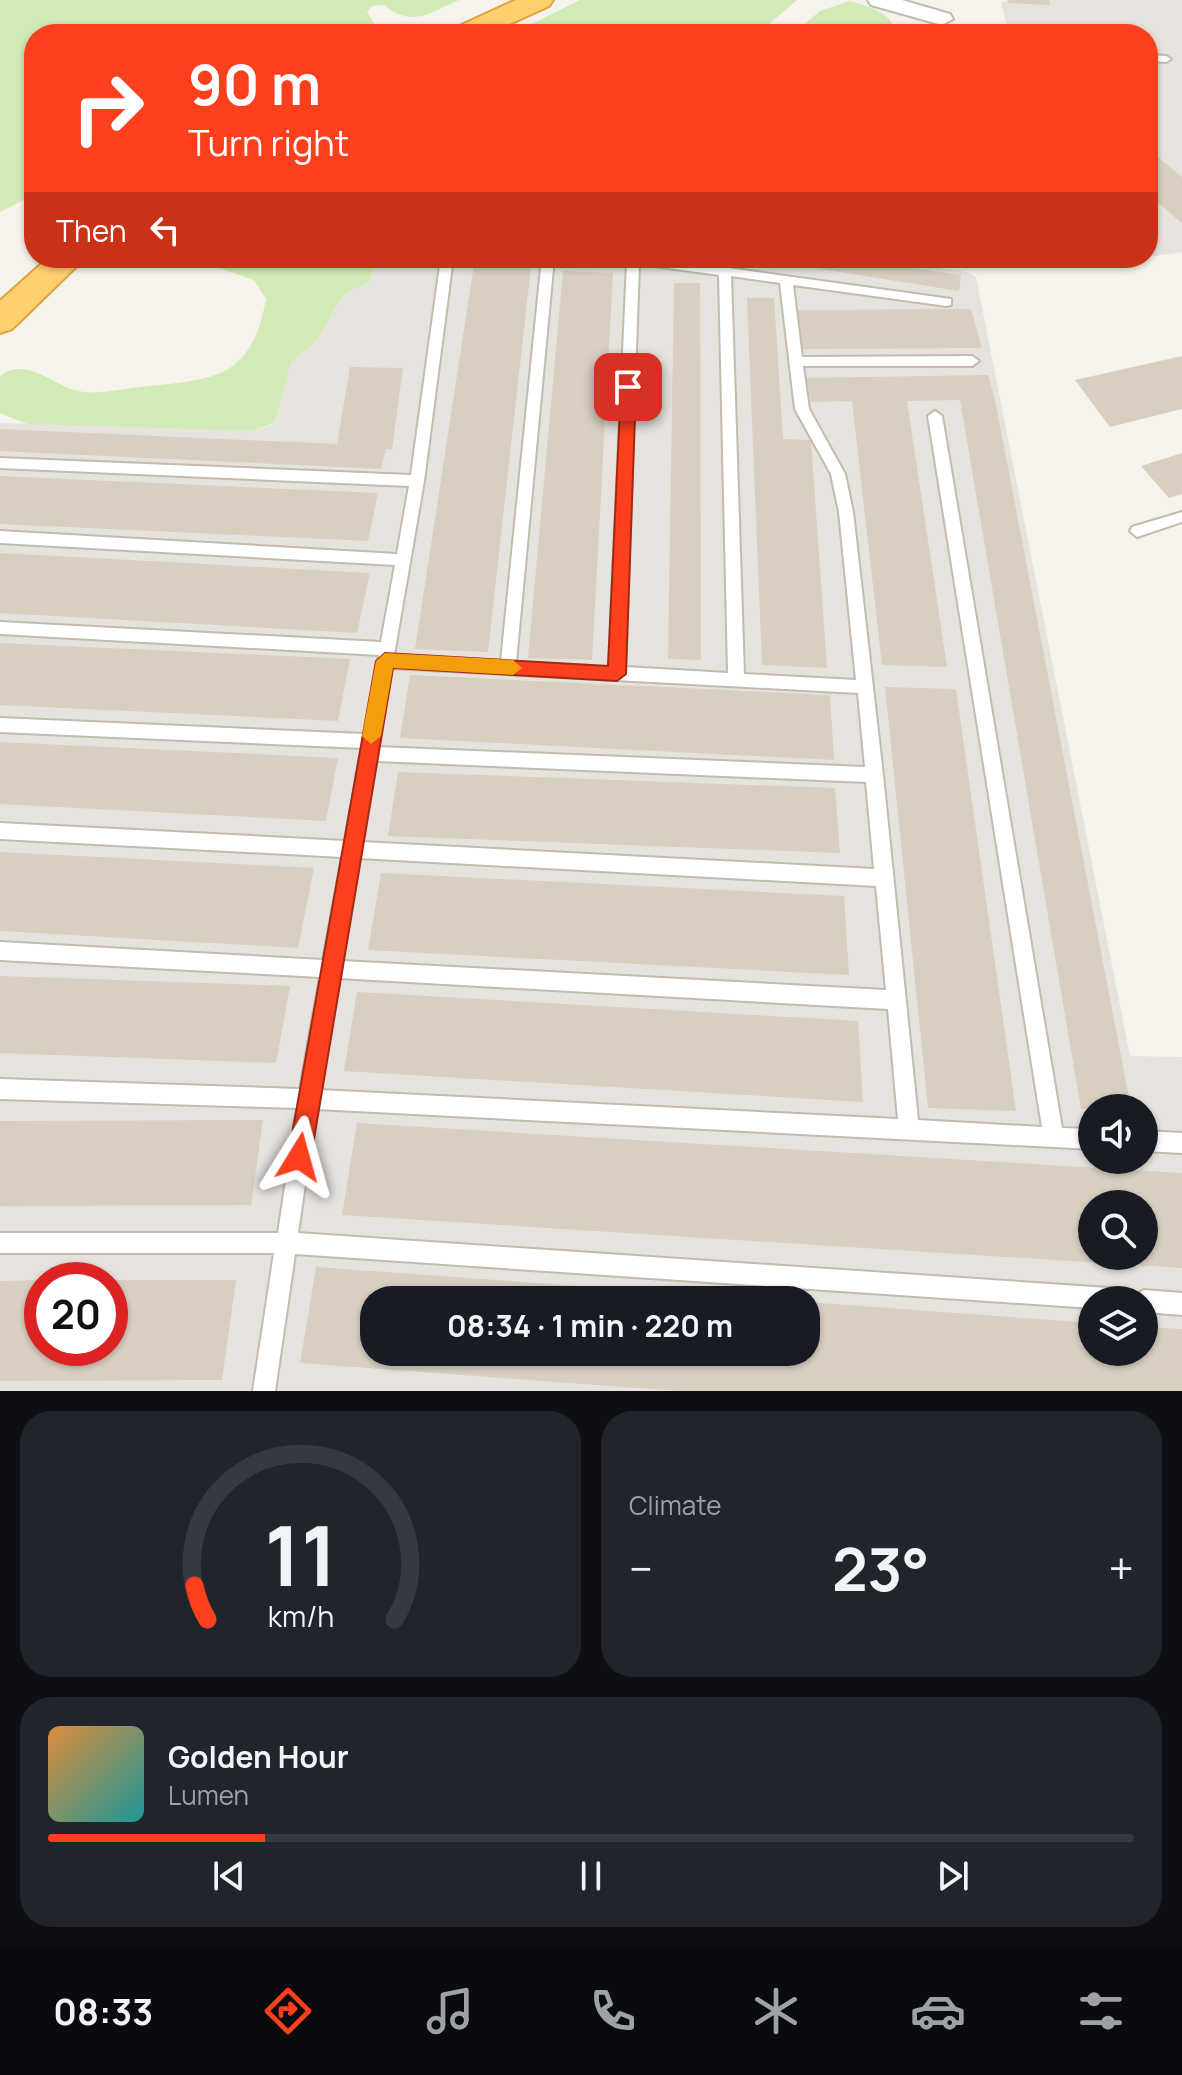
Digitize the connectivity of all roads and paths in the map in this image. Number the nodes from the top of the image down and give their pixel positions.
1 (539, 0) edge
2 (879, 0) edge
3 (943, 18) edge
4 (487, 24) edge
5 (1158, 59) edge
6 (1166, 59) dead end
7 (57, 268) edge
8 (446, 268) edge
9 (547, 268) edge
10 (633, 268) edge
11 (692, 268) edge
12 (725, 273) junction
13 (786, 281) junction
14 (947, 302) dead end
15 (0, 321) edge
16 (972, 361) dead end
17 (796, 362) junction
18 (935, 416) dead end
19 (0, 463) edge
20 (417, 481) junction
21 (1182, 517) edge
22 (1137, 531) dead end
23 (0, 537) edge
24 (402, 560) junction
25 (0, 628) edge
26 (386, 655) junction
27 (508, 667) junction
28 (617, 674) junction
29 (736, 680) junction
30 (865, 687) junction
31 (0, 725) edge
32 (369, 748) junction
33 (875, 775) junction
34 (0, 831) edge
35 (351, 851) junction
36 (885, 878) junction
37 (0, 951) edge
38 (330, 968) junction
39 (896, 1000) junction
40 (0, 1089) edge
41 (308, 1099) junction
42 (909, 1130) junction
43 (1054, 1137) junction
44 (1078, 1138) edge
45 (1158, 1142) edge
46 (1182, 1143) edge
47 (0, 1243) edge
48 (287, 1243) junction
49 (1078, 1297) edge
50 (1158, 1302) edge
51 (1182, 1304) edge
52 (264, 1391) edge

1 - 4 highway
2 - 3 street
5 - 6 lane
7 - 15 highway
8 - 20 lane
9 - 27 lane
10 - 28 lane
11 - 12 lane
12 - 13 lane
12 - 29 lane
13 - 14 lane
13 - 17 lane
16 - 17 lane
17 - 30 lane
18 - 43 lane
19 - 20 lane
20 - 24 lane
21 - 22 lane
23 - 24 lane
24 - 26 lane
25 - 26 lane
26 - 27 lane
26 - 32 lane
27 - 28 lane
28 - 29 lane
29 - 30 lane
30 - 33 lane
31 - 32 lane
32 - 33 lane
32 - 35 lane
33 - 36 lane
34 - 35 lane
35 - 36 lane
35 - 38 lane
36 - 39 lane
37 - 38 lane
38 - 39 lane
38 - 41 lane
39 - 42 lane
40 - 41 lane
41 - 42 lane
41 - 48 lane
42 - 43 lane
43 - 44 lane
45 - 46 lane
47 - 48 lane
48 - 49 lane
48 - 52 lane
50 - 51 lane

